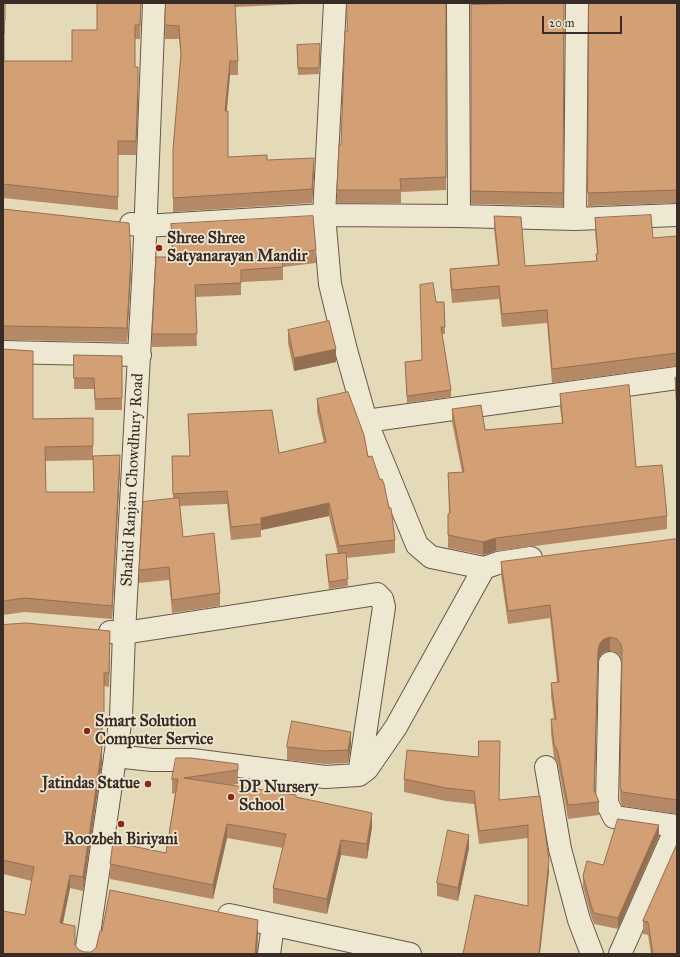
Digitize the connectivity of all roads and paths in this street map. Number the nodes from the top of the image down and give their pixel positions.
1 (154, 3) edge
2 (335, 3) edge
3 (458, 3) edge
4 (577, 3) edge
5 (324, 215) junction
6 (677, 215) edge
7 (459, 216) junction
8 (575, 219) junction
9 (108, 222) edge
10 (145, 226) junction
11 (3, 352) edge
12 (140, 355) junction
13 (677, 378) edge
14 (366, 420) junction
15 (553, 556) edge
16 (484, 568) junction
17 (86, 630) edge
18 (124, 633) junction
19 (610, 663) dead end
20 (115, 756) junction
21 (546, 767) dead end
22 (359, 775) junction
23 (677, 826) edge
24 (211, 912) edge
25 (273, 925) junction
26 (86, 954) edge
27 (269, 954) edge
28 (410, 954) edge
29 (592, 954) edge
30 (620, 954) edge

1 - 10 street, Shahid Ranjan Chowdhury Road
2 - 5 street
3 - 7 street
4 - 8 street
5 - 7 street
5 - 10 street
5 - 14 street
6 - 8 street
7 - 8 street
9 - 10 street
10 - 12 street, Shahid Ranjan Chowdhury Road
11 - 12 street
12 - 18 street, Shahid Ranjan Chowdhury Road
13 - 14 street
14 - 16 street
15 - 16 street
16 - 22 street
17 - 18 street
18 - 20 street, Shahid Ranjan Chowdhury Road
18 - 22 street
19 - 23 street
20 - 22 street
20 - 26 street, Shahid Ranjan Chowdhury Road
21 - 29 street
23 - 30 street
24 - 25 street
25 - 27 street
25 - 28 street

